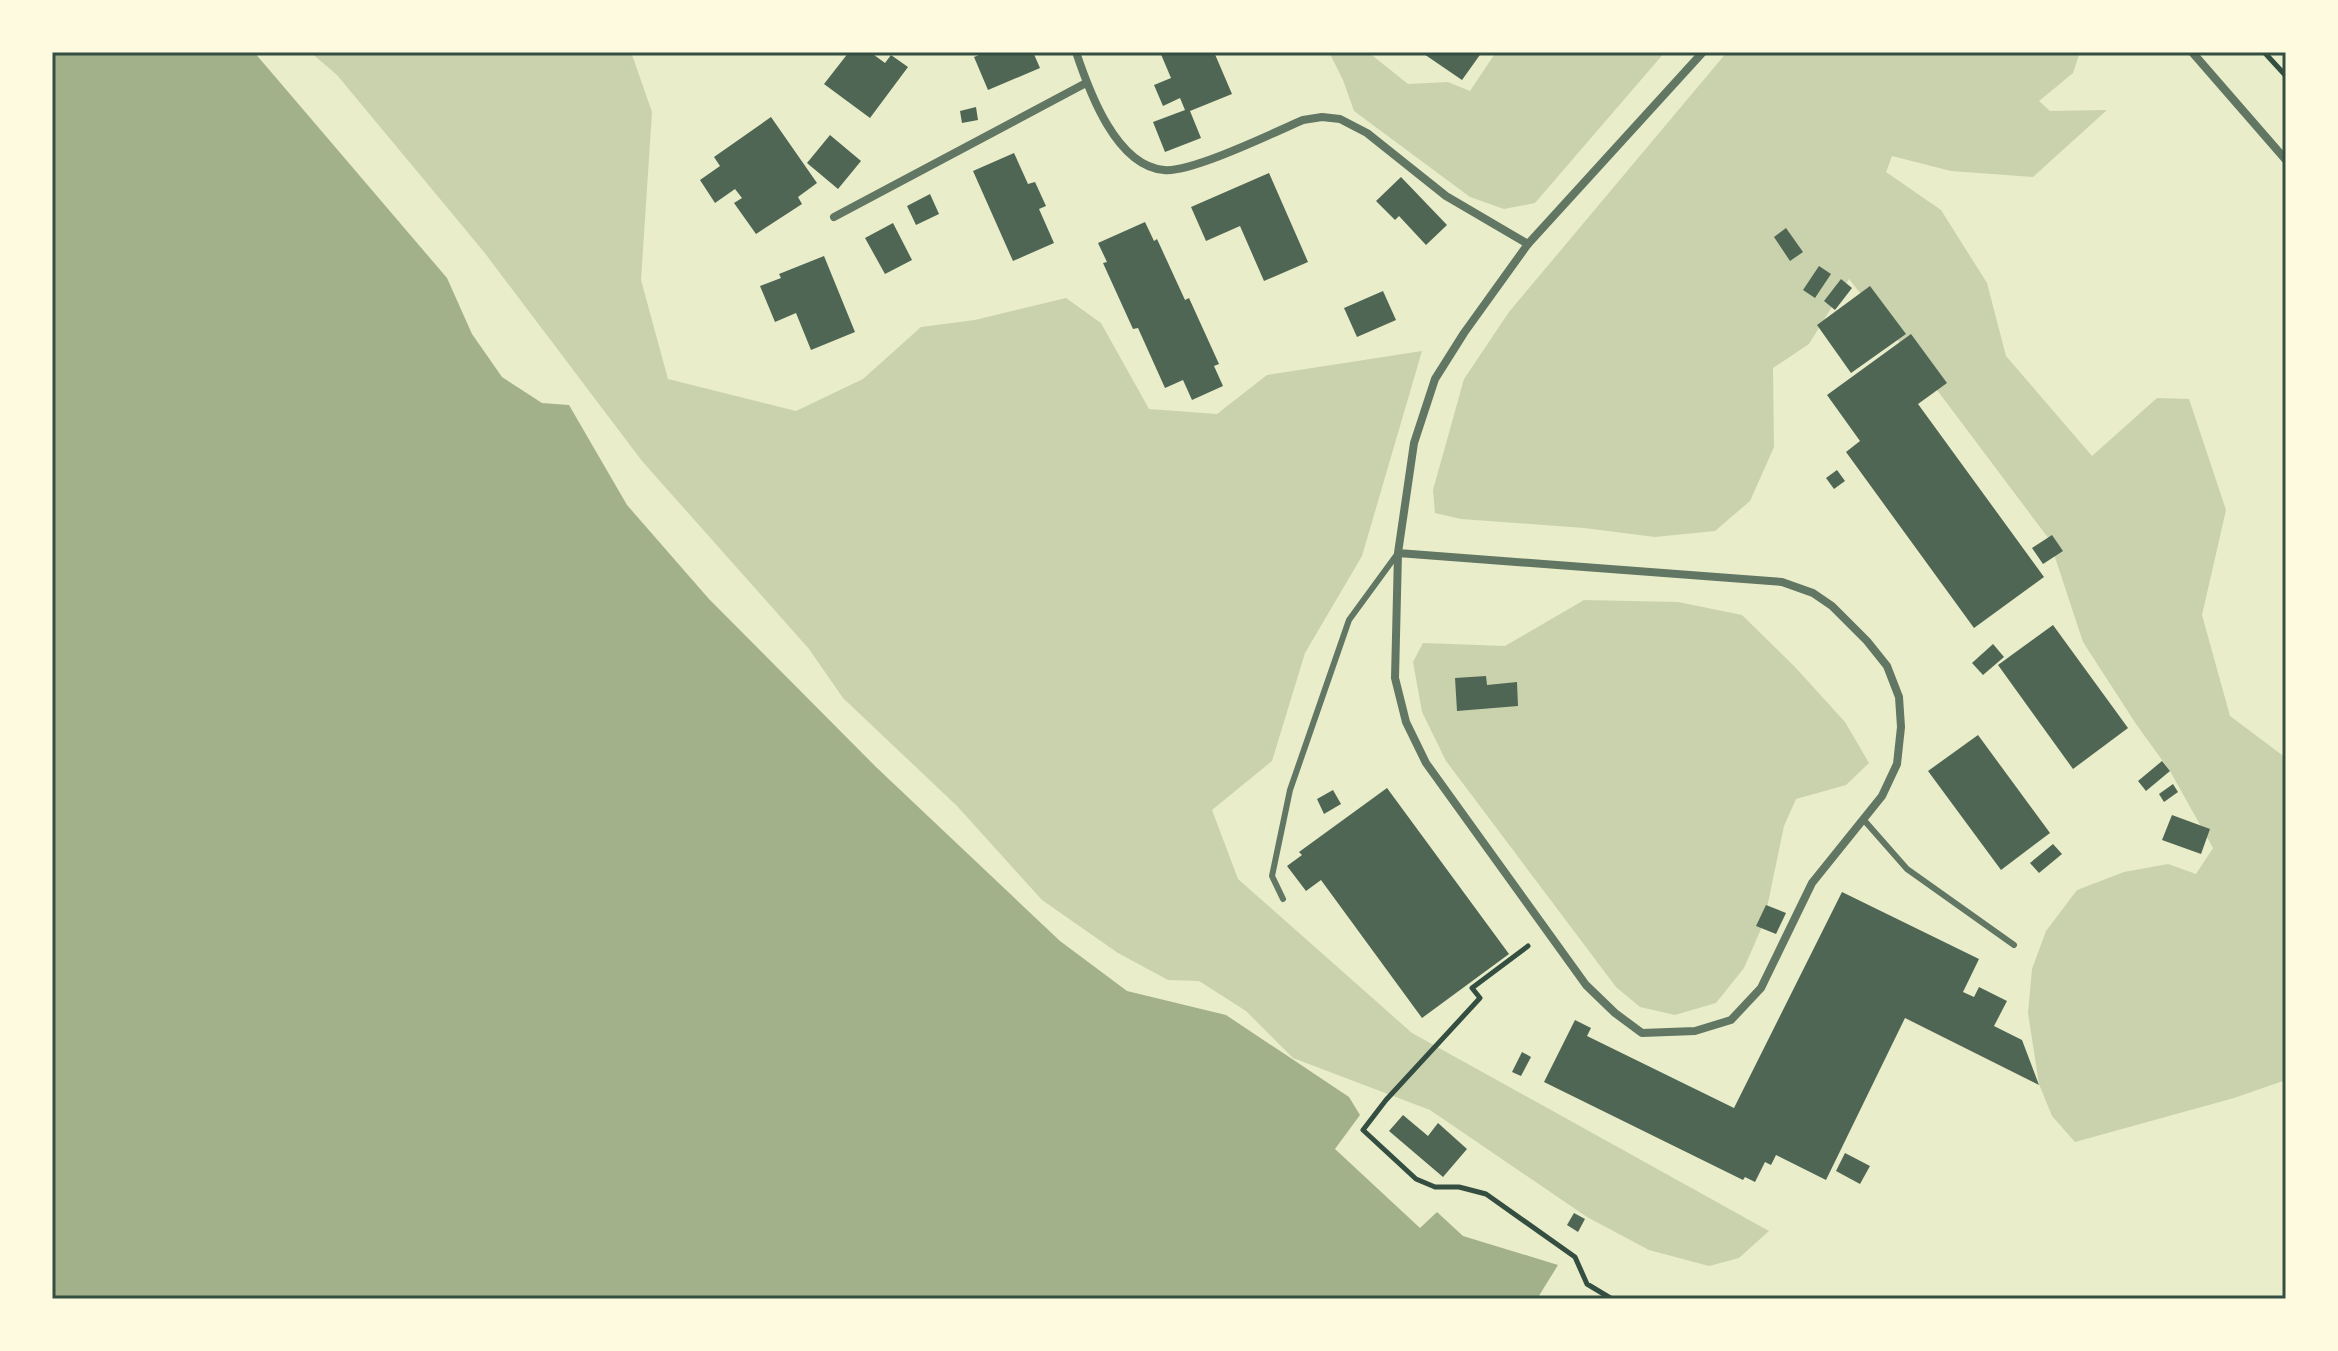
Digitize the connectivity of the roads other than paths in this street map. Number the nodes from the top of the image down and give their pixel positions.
1 (1076, 52) edge
2 (1703, 52) edge
3 (2192, 52) edge
4 (1086, 83) junction
5 (2286, 160) edge
6 (834, 217) dead end
7 (1528, 244) junction
8 (1398, 553) junction
9 (1863, 819) junction
10 (1283, 899) dead end
11 (2014, 945) dead end

1 - 4 street
2 - 7 street
3 - 5 street
4 - 6 street
4 - 7 street
7 - 8 street
8 - 9 street
8 - 9 street
8 - 10 lane
9 - 11 lane

